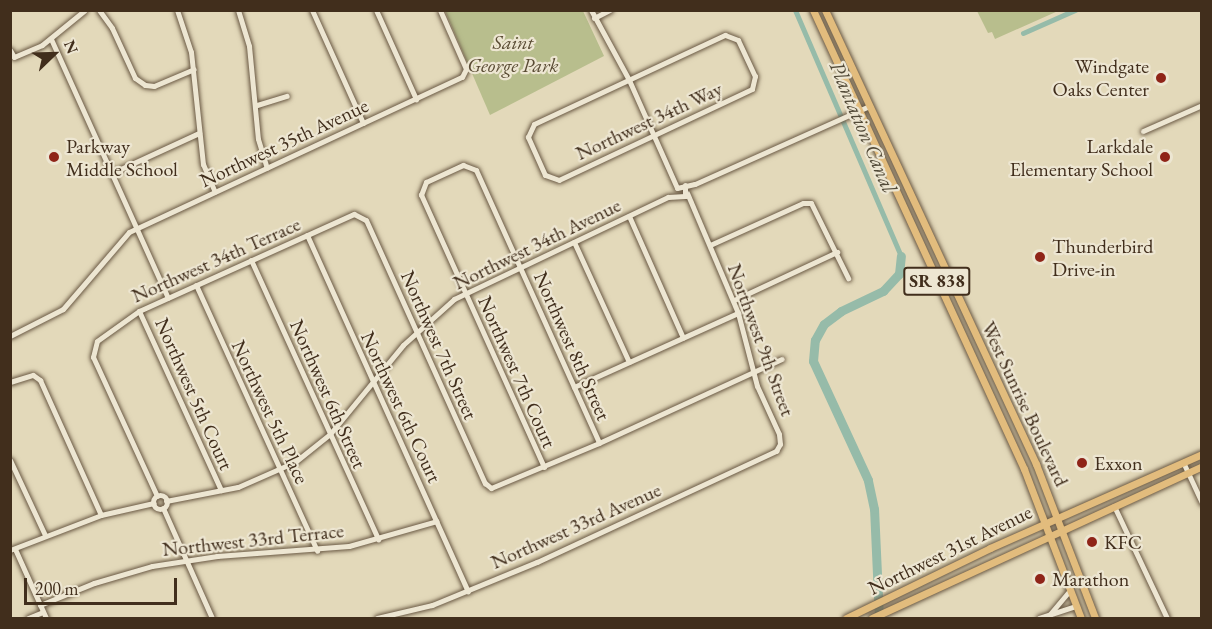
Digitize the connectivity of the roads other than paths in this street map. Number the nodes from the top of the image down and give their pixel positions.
1 (85, 10) edge
2 (99, 10) edge
3 (177, 10) edge
4 (238, 10) edge
5 (312, 10) edge
6 (376, 10) edge
7 (440, 10) edge
8 (591, 10) edge
9 (610, 10) edge
10 (813, 10) edge
11 (825, 10) edge
12 (594, 18) junction
13 (51, 39) junction
14 (10, 50) edge
15 (194, 69) junction
16 (629, 80) junction
17 (287, 96) dead end
18 (416, 99) junction
19 (257, 105) junction
20 (1202, 105) edge
21 (869, 106) junction
22 (858, 111) junction
23 (363, 123) junction
24 (1143, 130) dead end
25 (199, 132) junction
26 (654, 135) junction
27 (470, 165) joint
28 (267, 168) junction
29 (112, 173) junction
30 (682, 190) junction
31 (214, 192) junction
32 (360, 215) joint
33 (629, 216) junction
34 (137, 228) junction
35 (307, 235) junction
36 (574, 242) junction
37 (710, 245) junction
38 (837, 252) junction
39 (251, 260) junction
40 (519, 266) junction
41 (848, 278) dead end
42 (196, 285) junction
43 (465, 293) junction
44 (168, 298) junction
45 (734, 300) junction
46 (139, 311) junction
47 (738, 312) junction
48 (417, 331) junction
49 (10, 336) edge
50 (683, 338) junction
51 (782, 359) dead end
52 (629, 362) junction
53 (753, 372) junction
54 (10, 382) edge
55 (372, 382) junction
56 (574, 387) junction
57 (330, 434) junction
58 (599, 443) junction
59 (780, 444) joint
60 (1202, 454) edge
61 (10, 460) edge
62 (1183, 462) junction
63 (1202, 466) edge
64 (544, 467) junction
65 (280, 470) junction
66 (1188, 473) junction
67 (221, 490) junction
68 (157, 496) junction
69 (166, 501) junction
70 (153, 503) junction
71 (1202, 503) edge
72 (1114, 506) junction
73 (163, 508) junction
74 (101, 515) junction
75 (1057, 517) junction
76 (436, 521) junction
77 (1044, 523) junction
78 (1062, 530) junction
79 (45, 535) junction
80 (1049, 535) junction
81 (378, 539) junction
82 (13, 550) edge
83 (317, 551) junction
84 (186, 560) junction
85 (931, 579) junction
86 (1070, 590) junction
87 (468, 591) junction
88 (922, 596) junction
89 (40, 605) junction
90 (1076, 606) junction
91 (43, 612) junction
92 (1048, 615) junction
93 (28, 618) edge
94 (46, 618) edge
95 (212, 618) edge
96 (376, 618) edge
97 (846, 618) edge
98 (872, 618) edge
99 (1039, 618) edge
100 (1081, 618) edge
101 (1095, 618) edge
102 (1167, 618) edge

1 - 13 street
2 - 15 street
3 - 15 street
4 - 19 street
5 - 23 street
6 - 18 street
7 - 18 street, Northwest 35th Avenue
8 - 12 street, Northwest 9th Street
9 - 12 street
10 - 22 main road, West Sunrise Boulevard / SR 838
11 - 21 main road, West Sunrise Boulevard / SR 838
12 - 16 street, Northwest 9th Street
13 - 14 street
13 - 29 street
15 - 25 street
16 - 26 street, Northwest 9th Street
16 - 26 street, Northwest 34th Way
16 - 26 street, Northwest 34th Way
17 - 19 street
18 - 23 street, Northwest 35th Avenue
19 - 28 street
20 - 24 street
21 - 22 street
21 - 75 main road, West Sunrise Boulevard / SR 838
22 - 30 street
22 - 77 main road, West Sunrise Boulevard / SR 838
23 - 28 street, Northwest 35th Avenue
25 - 29 street
25 - 31 street
26 - 30 street, Northwest 9th Street
27 - 40 street, Northwest 8th Street
27 - 43 street, Northwest 7th Court
28 - 31 street, Northwest 35th Avenue
29 - 34 street
30 - 33 street, Northwest 34th Avenue
30 - 37 street, Northwest 9th Street
31 - 34 street, Northwest 35th Avenue
32 - 35 street, Northwest 34th Terrace
32 - 48 street, Northwest 7th Street
33 - 36 street, Northwest 34th Avenue
33 - 50 street
34 - 44 street
34 - 49 street, Northwest 35th Avenue
35 - 39 street, Northwest 34th Terrace
35 - 55 street, Northwest 6th Court
36 - 40 street, Northwest 34th Avenue
36 - 52 street
37 - 38 street
37 - 45 street, Northwest 9th Street
38 - 41 street
38 - 45 street
39 - 42 street, Northwest 34th Terrace
39 - 57 street, Northwest 6th Street
40 - 43 street, Northwest 34th Avenue
40 - 56 street, Northwest 8th Street
42 - 44 street, Northwest 34th Terrace
42 - 65 street, Northwest 5th Place
43 - 48 street, Northwest 34th Avenue
43 - 64 street, Northwest 7th Court
44 - 46 street, Northwest 34th Terrace
45 - 47 street, Northwest 9th Street
46 - 67 street, Northwest 5th Court
46 - 68 street, Northwest 34th Terrace
47 - 50 street
47 - 53 street, Northwest 9th Street
48 - 55 street, Northwest 34th Avenue
48 - 64 street, Northwest 7th Street
50 - 52 street
51 - 53 street
52 - 56 street
53 - 58 street
53 - 59 street, Northwest 9th Street
54 - 74 street
55 - 57 street, Northwest 34th Avenue
55 - 76 street, Northwest 6th Court
56 - 58 street, Northwest 8th Street
57 - 65 street, Northwest 34th Avenue
57 - 81 street, Northwest 6th Street
58 - 64 street
59 - 87 street, Northwest 33rd Avenue
60 - 62 main road, Northwest 31st Avenue
61 - 79 street
62 - 66 street
62 - 75 main road, Northwest 31st Avenue
63 - 66 main road, Northwest 31st Avenue
65 - 67 street, Northwest 34th Avenue
65 - 83 street, Northwest 5th Place
66 - 71 street
66 - 72 main road, Northwest 31st Avenue
67 - 69 street, Northwest 34th Avenue
68 - 69 street
68 - 70 street
69 - 73 street
70 - 73 street
70 - 74 street
72 - 78 main road, Northwest 31st Avenue
72 - 102 street
73 - 84 street
74 - 79 street
75 - 77 main road, Northwest 31st Avenue
75 - 78 main road, West Sunrise Boulevard / SR 838
76 - 81 street, Northwest 33rd Terrace
76 - 87 street, Northwest 6th Court
77 - 80 main road, West Sunrise Boulevard / SR 838
77 - 85 main road, Northwest 31st Avenue
78 - 80 main road, Northwest 31st Avenue
78 - 101 main road, West Sunrise Boulevard / SR 838
79 - 82 street
80 - 86 main road, West Sunrise Boulevard / SR 838
80 - 88 main road, Northwest 31st Avenue
81 - 83 street, Northwest 33rd Terrace
82 - 89 street
83 - 84 street, Northwest 33rd Terrace
84 - 89 street, Northwest 33rd Terrace
84 - 95 street
85 - 88 main road
85 - 97 main road, Northwest 31st Avenue
86 - 90 main road, West Sunrise Boulevard / SR 838
86 - 92 street
87 - 96 street, Northwest 33rd Avenue
88 - 98 main road, Northwest 31st Avenue
89 - 91 street
90 - 92 street
90 - 100 main road, West Sunrise Boulevard / SR 838
91 - 93 street
91 - 94 street
92 - 99 street

